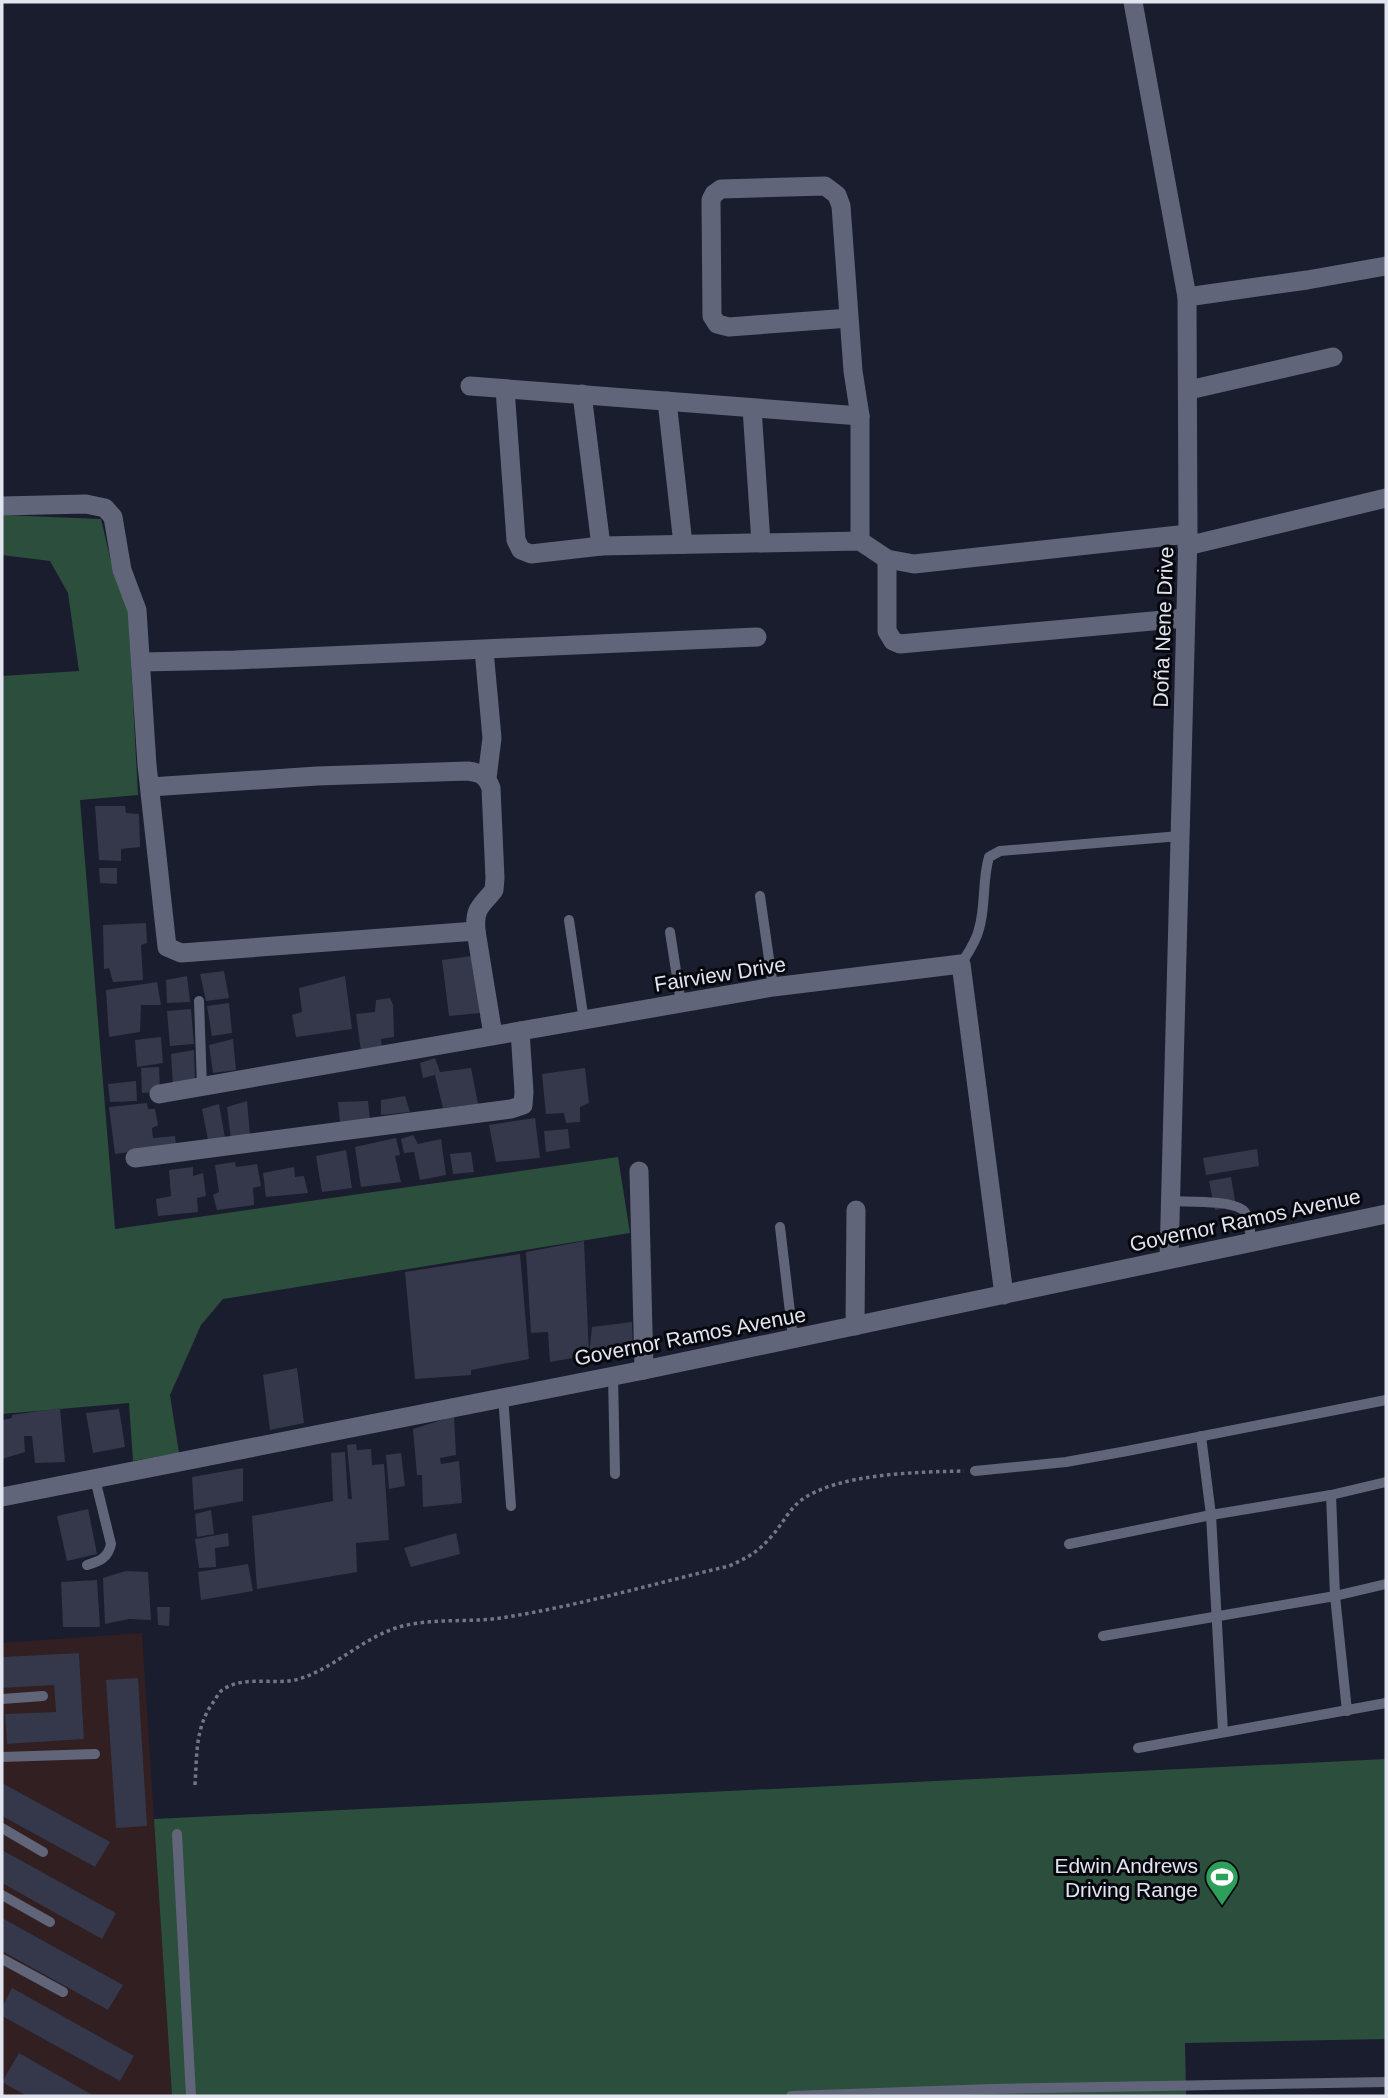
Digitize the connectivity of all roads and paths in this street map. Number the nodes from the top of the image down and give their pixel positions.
1 (1133, 2) edge
2 (1386, 266) edge
3 (1186, 297) junction
4 (849, 318) junction
5 (1333, 357) dead end
6 (470, 386) dead end
7 (505, 389) junction
8 (1189, 390) junction
9 (582, 394) junction
10 (667, 401) junction
11 (752, 408) junction
12 (860, 416) junction
13 (1386, 498) edge
14 (2, 506) edge
15 (1188, 540) junction
16 (860, 541) junction
17 (761, 543) junction
18 (683, 544) junction
19 (601, 546) junction
20 (887, 559) junction
21 (1185, 618) junction
22 (757, 637) dead end
23 (484, 650) junction
24 (142, 662) junction
25 (487, 778) junction
26 (149, 787) junction
27 (1180, 836) junction
28 (760, 896) dead end
29 (569, 920) dead end
30 (476, 931) junction
31 (670, 932) dead end
32 (961, 964) junction
33 (773, 987) junction
34 (199, 1001) dead end
35 (681, 1003) junction
36 (584, 1021) junction
37 (520, 1031) junction
38 (493, 1035) junction
39 (202, 1087) junction
40 (159, 1094) dead end
41 (135, 1158) dead end
42 (639, 1171) dead end
43 (1171, 1201) junction
44 (856, 1210) dead end
45 (1386, 1214) edge
46 (780, 1227) dead end
47 (1251, 1242) junction
48 (1169, 1259) junction
49 (1004, 1295) junction
50 (855, 1326) junction
51 (793, 1338) junction
52 (644, 1370) junction
53 (613, 1375) junction
54 (503, 1396) junction
55 (1386, 1401) edge
56 (1201, 1436) junction
57 (975, 1471) joint
58 (615, 1474) dead end
59 (95, 1479) junction
60 (1386, 1482) edge
61 (1331, 1494) junction
62 (2, 1497) edge
63 (511, 1506) dead end
64 (1211, 1515) junction
65 (1069, 1544) dead end
66 (87, 1565) dead end
67 (1386, 1584) edge
68 (1335, 1595) junction
69 (1215, 1615) junction
70 (1103, 1636) dead end
71 (43, 1696) dead end
72 (2, 1699) edge
73 (1386, 1703) edge
74 (1347, 1711) junction
75 (1223, 1732) junction
76 (1138, 1748) dead end
77 (95, 1754) dead end
78 (2, 1757) edge
79 (195, 1785) dead end
80 (2, 1828) edge
81 (177, 1834) dead end
82 (43, 1852) dead end
83 (2, 1895) edge
84 (50, 1922) dead end
85 (2, 1959) edge
86 (63, 1992) dead end
87 (1386, 2082) edge
88 (993, 2093) edge
89 (191, 2096) edge
90 (791, 2096) edge

1 - 3 street, Doña Nene Drive
2 - 3 street
3 - 8 street, Doña Nene Drive
4 - 4 street
4 - 12 street
5 - 8 street
6 - 7 street
7 - 9 street
7 - 19 street
8 - 15 street, Doña Nene Drive
9 - 10 street
9 - 19 street
10 - 11 street
10 - 18 street
11 - 12 street
11 - 17 street
12 - 16 street
13 - 15 street
14 - 24 street
15 - 20 street
15 - 21 street, Doña Nene Drive
16 - 17 street
16 - 20 street
17 - 18 street
18 - 19 street
20 - 21 street
21 - 27 street, Doña Nene Drive
22 - 23 street
23 - 24 street
23 - 25 street
24 - 26 street
25 - 26 street
25 - 30 street
26 - 30 street
27 - 32 lane
27 - 43 street, Doña Nene Drive
28 - 33 lane
29 - 36 lane
30 - 38 street
31 - 35 lane
32 - 33 street, Fairview Drive
32 - 49 street
33 - 35 street, Fairview Drive
34 - 39 lane
35 - 36 street, Fairview Drive
36 - 37 street, Fairview Drive
37 - 38 street, Fairview Drive
37 - 41 street
38 - 39 street, Fairview Drive
39 - 40 street, Fairview Drive
42 - 52 street
43 - 47 lane
43 - 48 street, Doña Nene Drive
44 - 50 street
45 - 47 street, Governor Ramos Avenue
46 - 51 lane
47 - 48 street, Governor Ramos Avenue
48 - 49 street, Governor Ramos Avenue
49 - 50 street, Governor Ramos Avenue
50 - 51 street, Governor Ramos Avenue
51 - 52 street, Governor Ramos Avenue
52 - 53 street, Governor Ramos Avenue
53 - 54 street, Governor Ramos Avenue
53 - 58 lane
54 - 59 street, Governor Ramos Avenue
54 - 63 lane
55 - 56 lane
56 - 57 lane
56 - 64 lane
57 - 79 path
59 - 62 street, Governor Ramos Avenue
59 - 66 lane
60 - 61 lane
61 - 64 lane
61 - 68 lane
64 - 65 lane
64 - 69 lane
67 - 68 lane
68 - 69 lane
68 - 74 lane
69 - 70 lane
69 - 75 lane
71 - 72 lane
73 - 74 lane
74 - 75 lane
75 - 76 lane
77 - 78 lane
80 - 82 lane
81 - 89 lane
83 - 84 lane
85 - 86 lane
87 - 88 lane
88 - 90 lane

